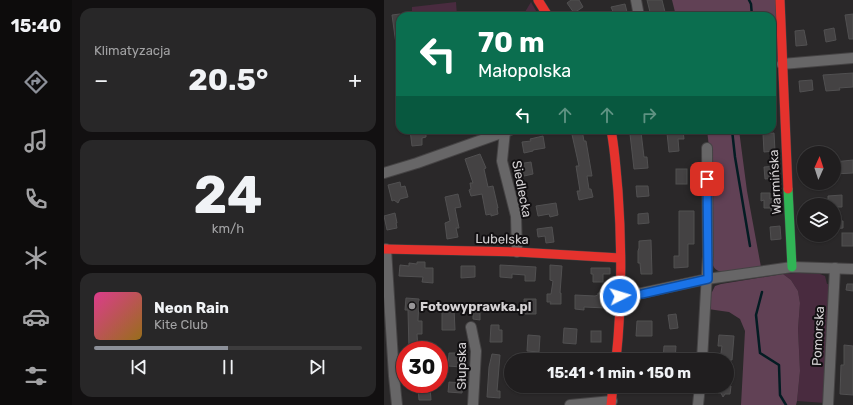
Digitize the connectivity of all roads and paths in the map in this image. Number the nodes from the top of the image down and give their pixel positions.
1 (538, 0) edge
2 (636, 0) edge
3 (780, 0) edge
4 (546, 12) edge
5 (638, 12) edge
6 (853, 58) edge
7 (782, 64) junction
8 (499, 134) edge
9 (507, 134) edge
10 (611, 134) edge
11 (707, 148) dead end
12 (384, 173) edge
13 (385, 249) edge
14 (517, 252) junction
15 (620, 258) junction
16 (792, 267) junction
17 (835, 268) junction
18 (853, 269) edge
19 (708, 279) junction
20 (620, 296) junction
21 (471, 327) dead end
22 (617, 353) edge
23 (703, 353) edge
24 (613, 393) edge
25 (699, 393) edge
26 (612, 403) edge
27 (397, 405) edge
28 (473, 405) edge
29 (570, 405) edge
30 (698, 405) edge
31 (828, 405) edge

1 - 4 street
2 - 5 street
3 - 7 street, Warmińska
6 - 7 street
7 - 16 street, Warmińska
8 - 12 street
9 - 14 street, Siedlecka
10 - 15 street
11 - 19 street
13 - 14 street, Lubelska
13 - 27 street
14 - 15 street, Lubelska
15 - 20 street
16 - 17 street
16 - 19 street
17 - 18 street
17 - 31 street, Pomorska
19 - 20 street
19 - 23 street
20 - 22 street
21 - 28 street, Słupska
24 - 26 street
25 - 30 street
26 - 29 street

